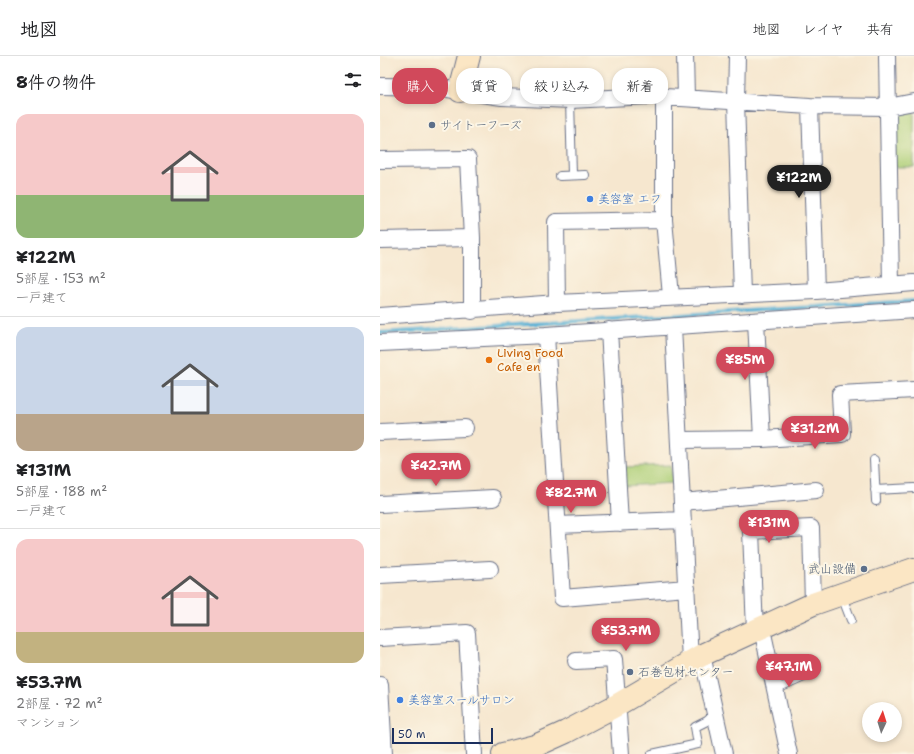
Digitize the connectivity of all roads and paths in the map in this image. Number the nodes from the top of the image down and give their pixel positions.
1 (469, 56) edge
2 (685, 56) edge
3 (736, 56) edge
4 (887, 56) edge
5 (466, 68) edge
6 (380, 86) edge
7 (456, 90) edge
8 (668, 96) edge
9 (686, 97) junction
10 (736, 100) junction
11 (914, 102) edge
12 (570, 104) edge
13 (664, 104) edge
14 (810, 106) junction
15 (888, 107) junction
16 (380, 160) edge
17 (572, 175) junction
18 (585, 175) dead end
19 (560, 176) dead end
20 (664, 220) junction
21 (472, 238) junction
22 (380, 240) edge
23 (914, 283) edge
24 (891, 286) junction
25 (816, 291) junction
26 (742, 295) junction
27 (670, 296) junction
28 (557, 303) junction
29 (914, 310) edge
30 (472, 311) junction
31 (380, 316) edge
32 (756, 321) junction
33 (673, 327) junction
34 (609, 330) junction
35 (546, 335) junction
36 (380, 343) edge
37 (914, 390) edge
38 (465, 428) dead end
39 (380, 432) edge
40 (762, 439) junction
41 (679, 440) junction
42 (874, 460) dead end
43 (914, 488) edge
44 (816, 490) dead end
45 (875, 490) junction
46 (492, 498) dead end
47 (876, 501) dead end
48 (682, 502) junction
49 (380, 504) edge
50 (683, 520) junction
51 (620, 523) junction
52 (558, 526) junction
53 (914, 569) edge
54 (490, 570) dead end
55 (380, 575) edge
56 (687, 588) junction
57 (841, 594) junction
58 (813, 604) junction
59 (852, 620) dead end
60 (759, 630) junction
61 (380, 638) edge
62 (696, 658) junction
63 (576, 661) dead end
64 (804, 677) dead end
65 (775, 690) junction
66 (380, 694) edge
67 (617, 705) junction
68 (716, 713) junction
69 (384, 754) edge
70 (474, 754) edge
71 (503, 754) edge
72 (621, 754) edge
73 (652, 754) edge
74 (724, 754) edge
75 (789, 754) edge

1 - 5 street
2 - 9 street
3 - 10 street
4 - 15 street
6 - 7 street
8 - 9 street
9 - 10 street
10 - 14 street
10 - 26 street
11 - 15 street
12 - 17 lane
13 - 20 street
14 - 15 street
14 - 25 street
15 - 24 street
16 - 21 street
17 - 18 lane
17 - 19 lane
20 - 27 street
20 - 28 street
21 - 22 street
21 - 30 street
23 - 24 street
24 - 25 street
25 - 26 street
26 - 27 street
27 - 28 street
28 - 30 street
29 - 32 street
30 - 31 street
32 - 33 street
32 - 40 street
33 - 34 street
33 - 41 street
34 - 35 street
34 - 51 street
35 - 36 street
35 - 52 street
37 - 40 street
38 - 39 street
40 - 41 street
41 - 48 street
42 - 45 lane
43 - 45 lane
44 - 48 street
45 - 47 lane
46 - 49 street
48 - 50 street
50 - 51 street
50 - 56 street
51 - 52 street
52 - 56 street
53 - 57 street
54 - 55 street
56 - 62 street
57 - 58 street
57 - 59 lane
58 - 60 street
58 - 60 street
60 - 62 street
60 - 65 street
61 - 70 street
62 - 67 street
62 - 68 street
63 - 67 street
64 - 65 lane
65 - 75 street
66 - 69 street
67 - 71 street
67 - 72 street
68 - 73 lane
68 - 74 street

